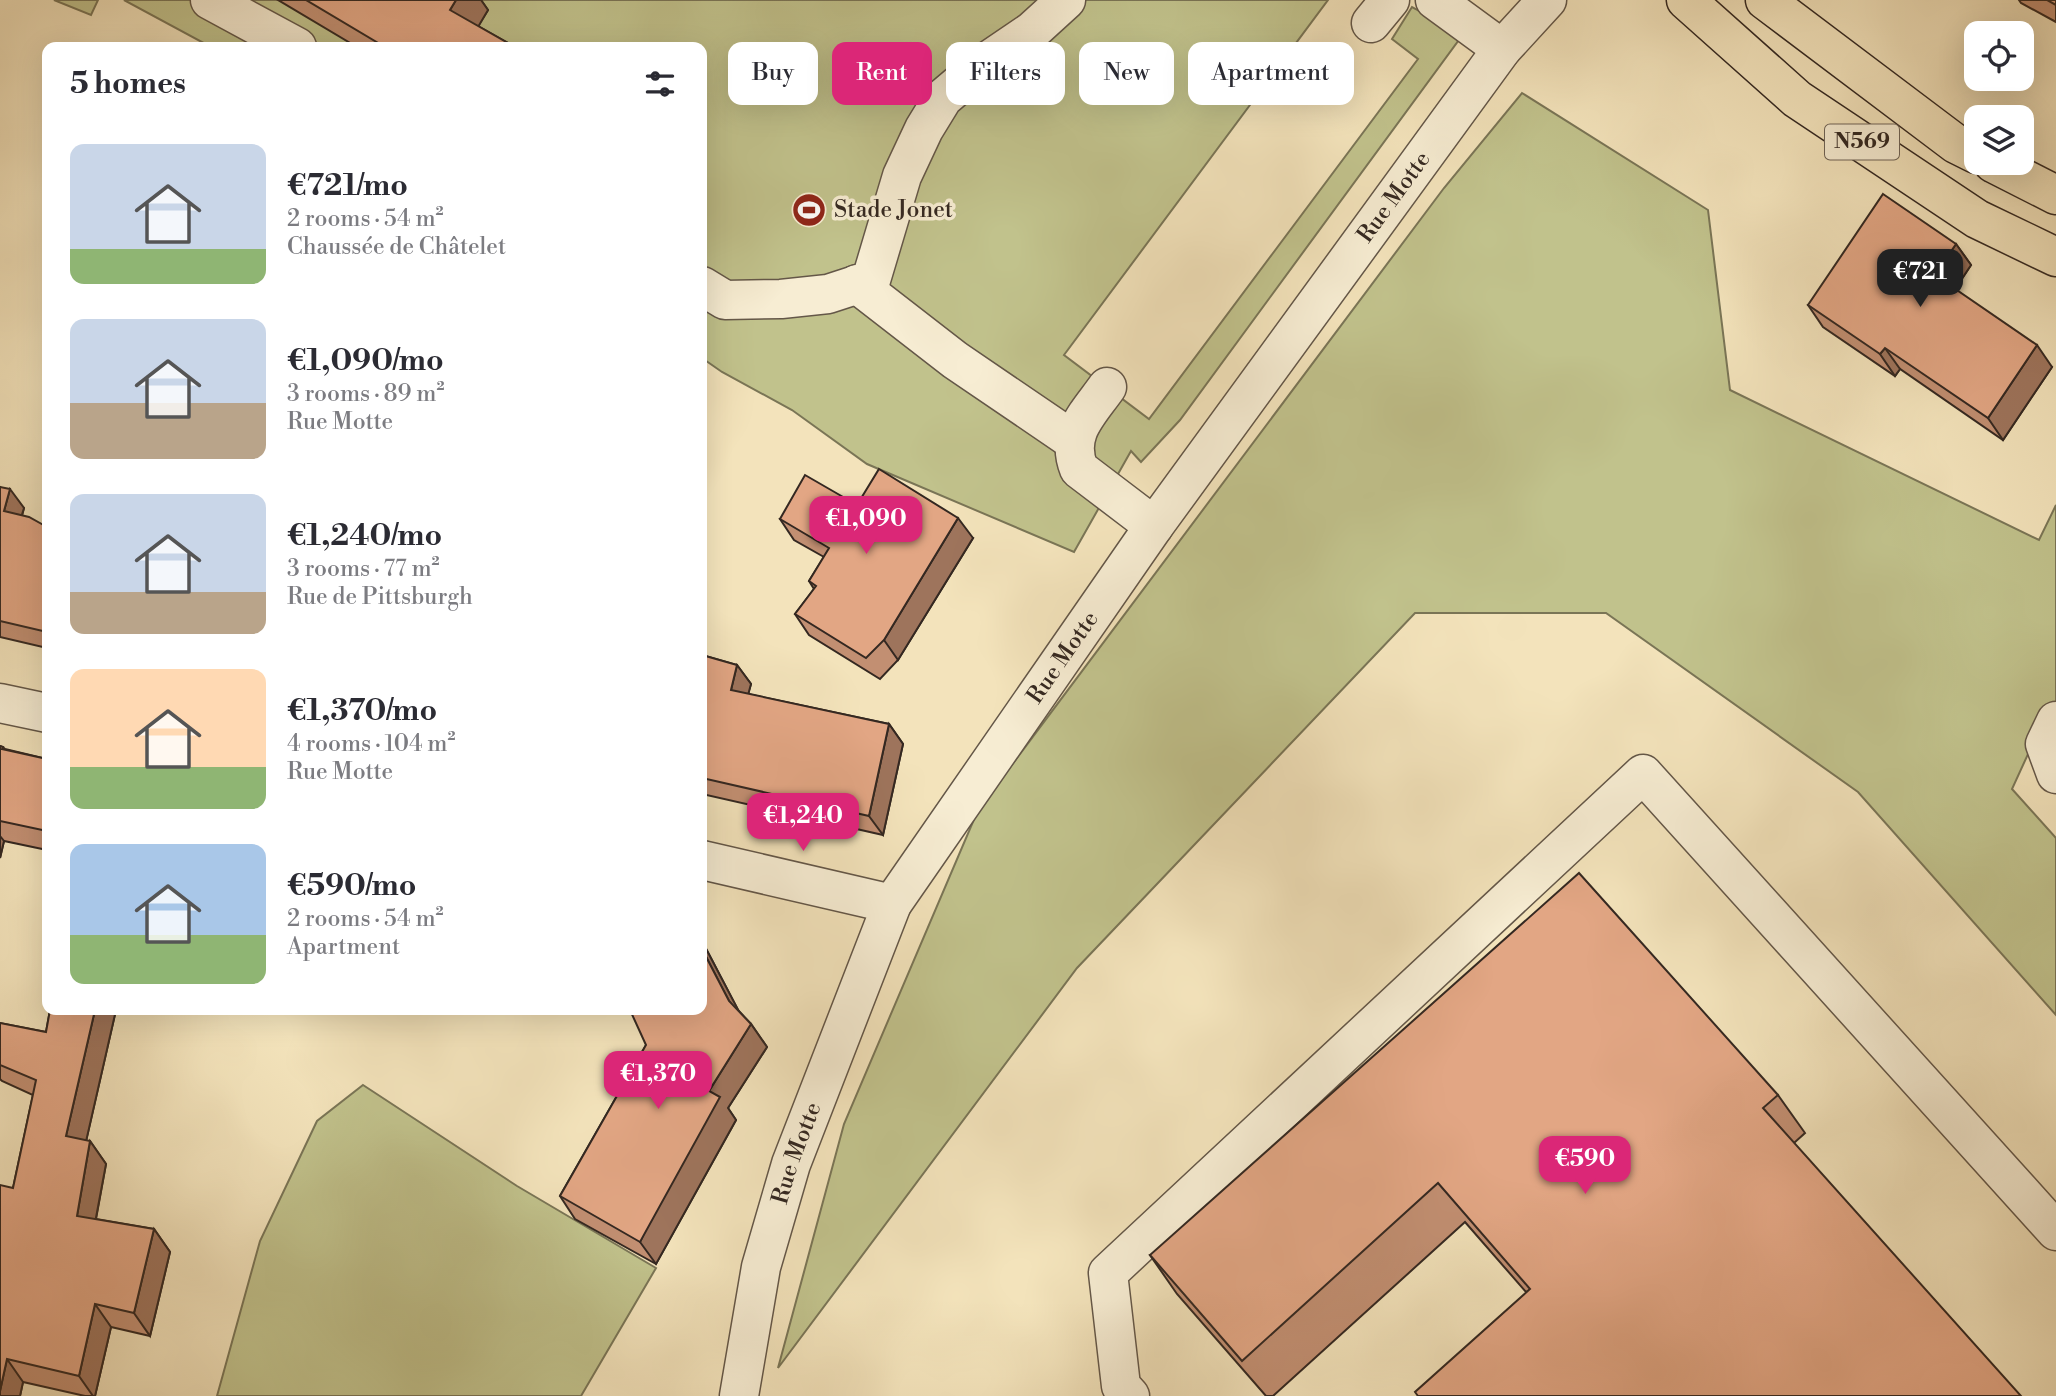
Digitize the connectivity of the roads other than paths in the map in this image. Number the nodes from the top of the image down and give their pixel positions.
1 (210, 0) edge
2 (1066, 0) edge
3 (1435, 0) edge
4 (1547, 0) edge
5 (1686, 0) edge
6 (1765, 0) edge
7 (288, 42) edge
8 (1502, 49) junction
9 (1964, 148) edge
10 (2017, 175) edge
11 (2056, 195) edge
12 (2056, 257) edge
13 (857, 284) junction
14 (707, 289) edge
15 (1107, 387) dead end
16 (1074, 441) junction
17 (1154, 526) junction
18 (0, 702) edge
19 (42, 712) edge
20 (2056, 721) edge
21 (2056, 774) edge
22 (707, 861) edge
23 (892, 904) junction
24 (2056, 1231) edge
25 (739, 1396) edge
26 (1130, 1396) edge

1 - 7 street
2 - 13 street
3 - 8 street
4 - 8 street, Rue Motte
5 - 12 main road, N569
6 - 9 main road, N569
8 - 17 street, Rue Motte
10 - 11 main road
13 - 14 street
13 - 16 street
15 - 16 street
16 - 17 street
17 - 23 street, Rue Motte
18 - 19 street
20 - 21 street
22 - 23 street
23 - 25 street, Rue Motte
24 - 26 street

